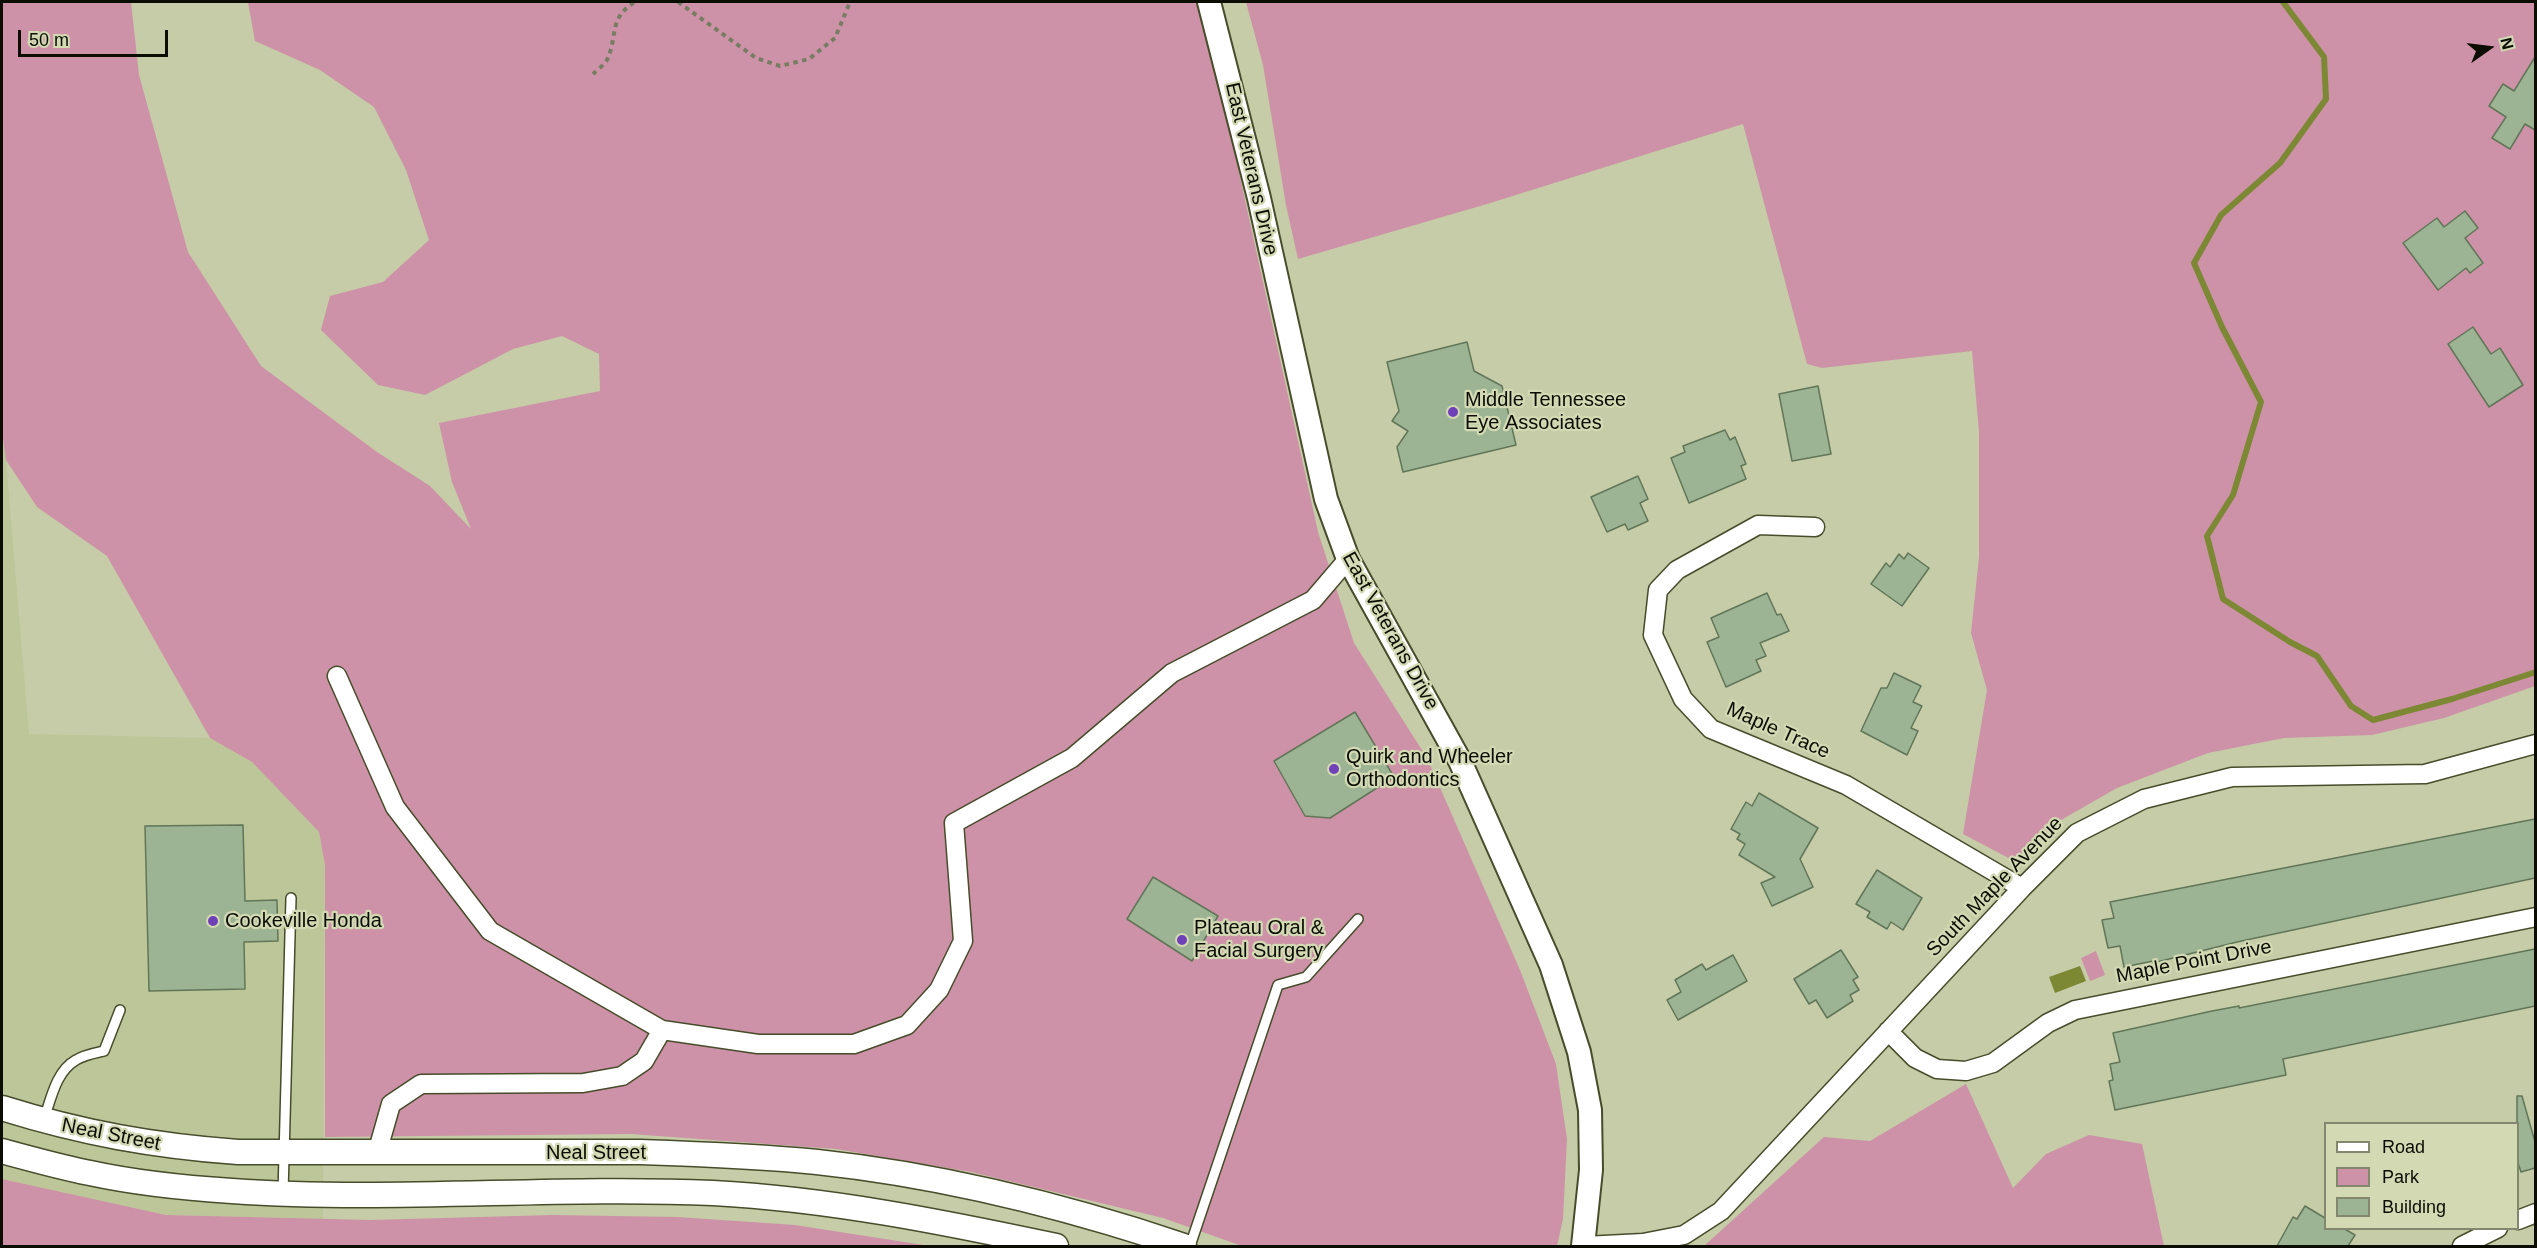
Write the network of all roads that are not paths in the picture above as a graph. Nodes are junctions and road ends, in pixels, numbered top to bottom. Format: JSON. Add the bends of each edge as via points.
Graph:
{"nodes":[{"id":1,"x":1209,"y":2,"type":"edge"},
{"id":2,"x":1815,"y":527,"type":"dead end"},
{"id":3,"x":1348,"y":559,"type":"junction"},
{"id":4,"x":337,"y":676,"type":"dead end"},
{"id":5,"x":2535,"y":744,"type":"edge"},
{"id":6,"x":2022,"y":888,"type":"junction"},
{"id":7,"x":291,"y":898,"type":"dead end"},
{"id":8,"x":2535,"y":917,"type":"edge"},
{"id":9,"x":1358,"y":919,"type":"dead end"},
{"id":10,"x":120,"y":1010,"type":"dead end"},
{"id":11,"x":662,"y":1030,"type":"junction"},
{"id":12,"x":1888,"y":1031,"type":"junction"},
{"id":13,"x":2,"y":1108,"type":"edge"},
{"id":14,"x":43,"y":1121,"type":"junction"},
{"id":15,"x":2,"y":1151,"type":"edge"},
{"id":16,"x":377,"y":1153,"type":"junction"},
{"id":17,"x":284,"y":1154,"type":"junction"},
{"id":18,"x":283,"y":1193,"type":"junction"},
{"id":19,"x":2535,"y":1213,"type":"edge"},
{"id":20,"x":2519,"y":1219,"type":"edge"},
{"id":21,"x":2494,"y":1230,"type":"edge"},
{"id":22,"x":1056,"y":1246,"type":"edge"},
{"id":23,"x":1184,"y":1246,"type":"edge"},
{"id":24,"x":1190,"y":1246,"type":"edge"},
{"id":25,"x":1583,"y":1246,"type":"edge"},
{"id":26,"x":2462,"y":1246,"type":"edge"}],
"edges":[{"from":1,"to":3,"type":"street","name":"East Veterans Drive","via":[[1259,198],[1326,499]]},
{"from":2,"to":6,"type":"street","name":"Maple Trace","via":[[1758,525],[1677,570],[1658,590],[1653,635],[1683,699],[1711,729],[1846,786]]},
{"from":3,"to":11,"type":"street","via":[[1313,600],[1172,673],[1072,758],[954,823],[963,941],[939,990],[907,1025],[854,1044],[758,1044]]},
{"from":3,"to":25,"type":"street","name":"East Veterans Drive","via":[[1460,761],[1551,965],[1579,1052],[1590,1110],[1591,1170]]},
{"from":4,"to":11,"type":"street","via":[[395,807],[490,931]]},
{"from":5,"to":6,"type":"street","name":"South Maple Avenue","via":[[2425,774],[2232,777],[2144,799],[2077,833]]},
{"from":6,"to":12,"type":"street","name":"South Maple Avenue"},
{"from":7,"to":17,"type":"lane"},
{"from":8,"to":12,"type":"street","name":"Maple Point Drive","via":[[2075,1010],[2048,1023],[1993,1063],[1966,1071],[1937,1069],[1915,1058]]},
{"from":9,"to":24,"type":"lane","via":[[1306,977],[1278,985]]},
{"from":10,"to":14,"type":"lane","via":[[104,1051],[76,1060],[64,1071]]},
{"from":11,"to":16,"type":"street","via":[[644,1061],[622,1076],[583,1083],[421,1084],[391,1104]]},
{"from":12,"to":25,"type":"street","name":"South Maple Avenue","via":[[1721,1211],[1684,1235],[1643,1243]]},
{"from":13,"to":14,"type":"main road","name":"Neal Street"},
{"from":14,"to":17,"type":"main road","name":"Neal Street","via":[[100,1136],[176,1148]]},
{"from":15,"to":18,"type":"main road","name":"Neal Street","via":[[136,1182]]},
{"from":16,"to":17,"type":"main road","name":"Neal Street"},
{"from":16,"to":23,"type":"main road","name":"Neal Street","via":[[640,1152],[817,1162],[932,1179],[1046,1206]]},
{"from":17,"to":18,"type":"lane"},
{"from":18,"to":22,"type":"main road","name":"Neal Street","via":[[603,1192],[775,1197],[961,1226]]},
{"from":19,"to":20,"type":"street"},
{"from":21,"to":26,"type":"street"}]}
